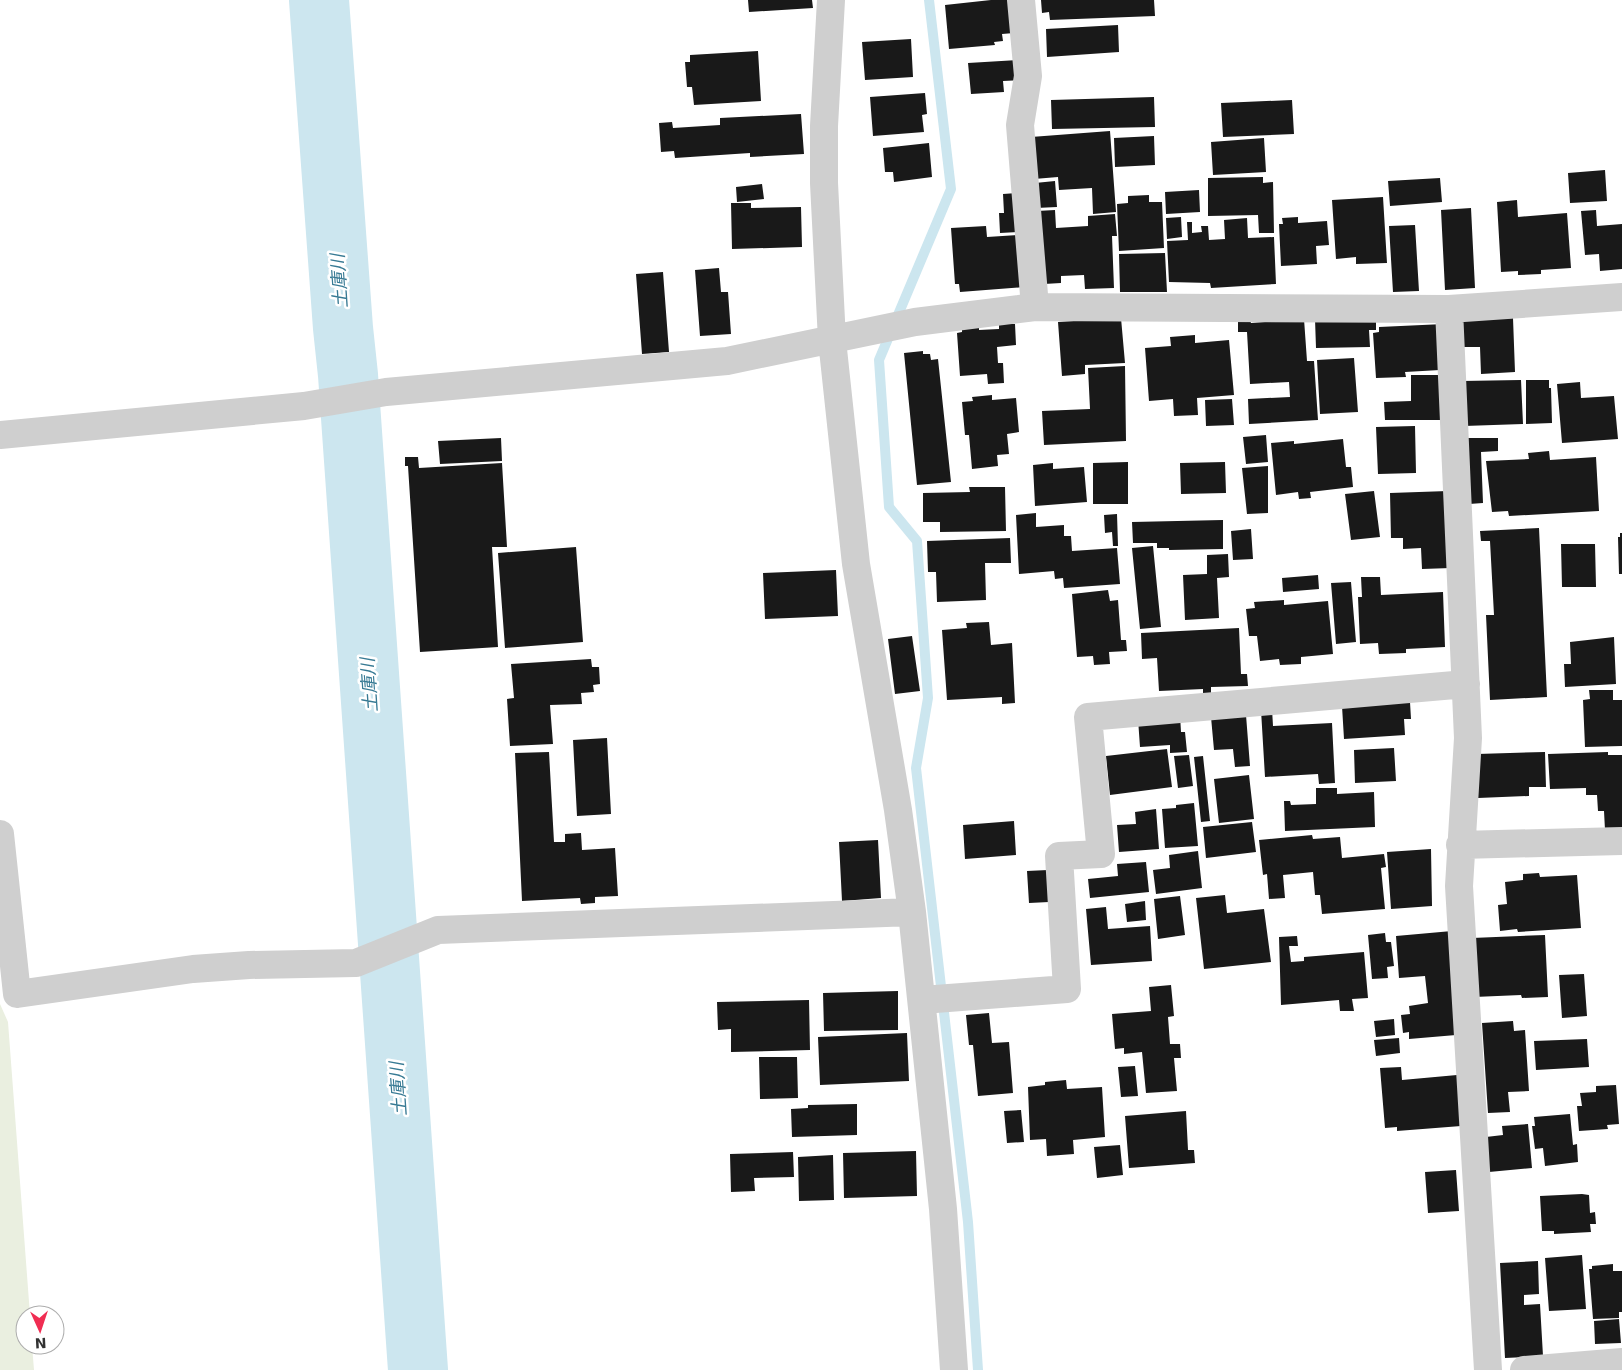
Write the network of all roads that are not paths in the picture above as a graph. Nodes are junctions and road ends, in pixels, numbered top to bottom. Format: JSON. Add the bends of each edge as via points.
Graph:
{"nodes":[{"id":1,"x":831,"y":0,"type":"edge"},
{"id":2,"x":1021,"y":0,"type":"edge"},
{"id":3,"x":1622,"y":297,"type":"edge"},
{"id":4,"x":1035,"y":307,"type":"junction"},
{"id":5,"x":1449,"y":308,"type":"junction"},
{"id":6,"x":832,"y":340,"type":"junction"},
{"id":7,"x":0,"y":435,"type":"edge"},
{"id":8,"x":1466,"y":684,"type":"junction"},
{"id":9,"x":0,"y":834,"type":"edge"},
{"id":10,"x":1622,"y":841,"type":"edge"},
{"id":11,"x":1460,"y":845,"type":"junction"},
{"id":12,"x":912,"y":912,"type":"junction"},
{"id":13,"x":922,"y":1000,"type":"junction"},
{"id":14,"x":1622,"y":1362,"type":"edge"},
{"id":15,"x":954,"y":1370,"type":"edge"},
{"id":16,"x":1488,"y":1370,"type":"edge"},
{"id":17,"x":1524,"y":1370,"type":"edge"}],
"edges":[{"from":1,"to":6,"type":"street","via":[[824,174]]},
{"from":2,"to":4,"type":"street","via":[[1028,76],[1020,125]]},
{"from":3,"to":5,"type":"street"},
{"from":4,"to":5,"type":"street"},
{"from":4,"to":6,"type":"street","via":[[915,322]]},
{"from":5,"to":8,"type":"street"},
{"from":6,"to":7,"type":"street","via":[[727,361],[386,392],[304,406]]},
{"from":6,"to":12,"type":"street","via":[[856,564],[897,800]]},
{"from":8,"to":11,"type":"street","via":[[1467,783]]},
{"from":8,"to":13,"type":"street","via":[[1088,717],[1101,854],[1059,856],[1067,989]]},
{"from":9,"to":12,"type":"street","via":[[17,994],[193,969],[356,963],[438,930]]},
{"from":10,"to":11,"type":"street"},
{"from":11,"to":16,"type":"street","via":[[1460,896]]},
{"from":12,"to":13,"type":"street"},
{"from":13,"to":15,"type":"street","via":[[943,1209]]},
{"from":14,"to":17,"type":"street"}]}
